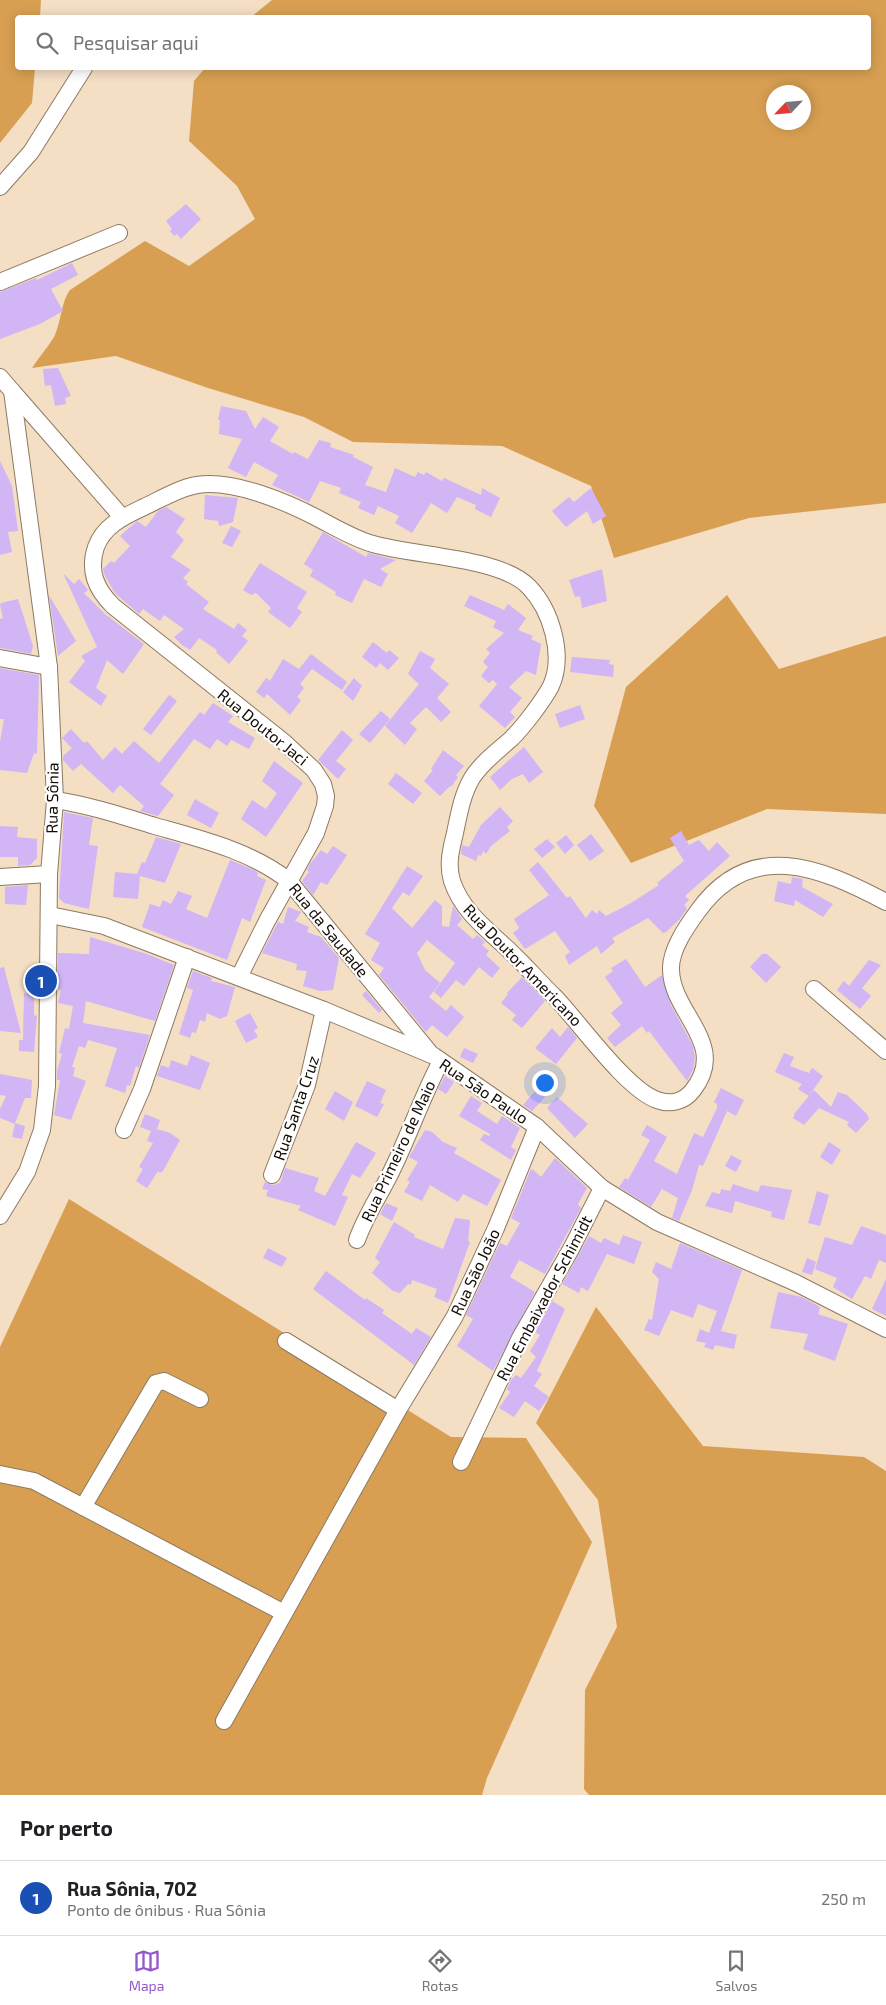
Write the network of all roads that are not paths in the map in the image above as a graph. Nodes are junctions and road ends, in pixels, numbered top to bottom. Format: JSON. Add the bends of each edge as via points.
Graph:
{"nodes":[{"id":1,"x":83,"y":70,"type":"edge"},
{"id":2,"x":0,"y":187,"type":"edge"},
{"id":3,"x":119,"y":233,"type":"dead end"},
{"id":4,"x":0,"y":282,"type":"edge"},
{"id":5,"x":0,"y":377,"type":"edge"},
{"id":6,"x":12,"y":391,"type":"junction"},
{"id":7,"x":122,"y":517,"type":"junction"},
{"id":8,"x":0,"y":658,"type":"edge"},
{"id":9,"x":49,"y":667,"type":"junction"},
{"id":10,"x":55,"y":800,"type":"junction"},
{"id":11,"x":49,"y":874,"type":"junction"},
{"id":12,"x":0,"y":877,"type":"edge"},
{"id":13,"x":290,"y":881,"type":"junction"},
{"id":14,"x":886,"y":902,"type":"edge"},
{"id":15,"x":50,"y":915,"type":"junction"},
{"id":16,"x":187,"y":956,"type":"junction"},
{"id":17,"x":239,"y":977,"type":"junction"},
{"id":18,"x":814,"y":989,"type":"dead end"},
{"id":19,"x":324,"y":1010,"type":"junction"},
{"id":20,"x":886,"y":1051,"type":"edge"},
{"id":21,"x":437,"y":1060,"type":"junction"},
{"id":22,"x":537,"y":1127,"type":"junction"},
{"id":23,"x":124,"y":1130,"type":"dead end"},
{"id":24,"x":272,"y":1175,"type":"dead end"},
{"id":25,"x":602,"y":1188,"type":"junction"},
{"id":26,"x":0,"y":1216,"type":"edge"},
{"id":27,"x":357,"y":1240,"type":"dead end"},
{"id":28,"x":886,"y":1328,"type":"edge"},
{"id":29,"x":286,"y":1341,"type":"dead end"},
{"id":30,"x":200,"y":1399,"type":"dead end"},
{"id":31,"x":398,"y":1410,"type":"junction"},
{"id":32,"x":461,"y":1462,"type":"dead end"},
{"id":33,"x":0,"y":1474,"type":"edge"},
{"id":34,"x":83,"y":1507,"type":"junction"},
{"id":35,"x":284,"y":1614,"type":"junction"},
{"id":36,"x":224,"y":1721,"type":"dead end"}],
"edges":[{"from":1,"to":2,"type":"street","via":[[31,152]]},
{"from":3,"to":4,"type":"street"},
{"from":5,"to":6,"type":"street"},
{"from":6,"to":7,"type":"street"},
{"from":6,"to":9,"type":"street","name":"Rua Sônia"},
{"from":7,"to":13,"type":"street","name":"Rua Doutor Jaci","via":[[102,535],[94,557],[94,577],[102,594],[149,636],[284,742],[314,770],[323,784],[326,796],[323,815]]},
{"from":7,"to":14,"type":"street","name":"Rua Doutor Americano","via":[[182,489],[204,484],[228,486],[299,509],[367,542],[483,565],[516,577],[531,589],[541,603],[553,635],[556,648],[554,675],[550,686],[520,728],[478,770],[469,784],[460,806],[451,851],[449,867],[452,880],[474,918],[571,1014],[627,1079],[656,1100],[676,1102],[688,1096],[699,1082],[704,1067],[702,1040],[682,1002],[671,970],[677,946],[715,891],[751,868],[770,864],[790,865],[857,886]]},
{"from":8,"to":9,"type":"street"},
{"from":9,"to":10,"type":"street","name":"Rua Sônia"},
{"from":10,"to":11,"type":"street","name":"Rua Sônia"},
{"from":10,"to":13,"type":"street","name":"Rua da Saudade","via":[[94,807],[223,846],[274,869]]},
{"from":11,"to":12,"type":"street"},
{"from":11,"to":15,"type":"street","name":"Rua Sônia"},
{"from":13,"to":17,"type":"street","name":"Rua Doutor Jaci"},
{"from":13,"to":21,"type":"street","name":"Rua da Saudade"},
{"from":15,"to":16,"type":"street","name":"Rua São Paulo","via":[[104,926]]},
{"from":15,"to":26,"type":"street","name":"Rua Sônia","via":[[47,1086],[42,1130],[26,1172]]},
{"from":16,"to":17,"type":"street","name":"Rua São Paulo"},
{"from":16,"to":23,"type":"street","via":[[142,1089]]},
{"from":17,"to":19,"type":"street","name":"Rua São Paulo"},
{"from":18,"to":20,"type":"street"},
{"from":19,"to":21,"type":"street","name":"Rua São Paulo"},
{"from":19,"to":24,"type":"street","name":"Rua Santa Cruz","via":[[307,1085]]},
{"from":21,"to":22,"type":"street","name":"Rua São Paulo"},
{"from":21,"to":27,"type":"street","name":"Rua Primeiro de Maio","via":[[394,1167]]},
{"from":22,"to":25,"type":"street","name":"Rua São Paulo"},
{"from":22,"to":31,"type":"street","name":"Rua São João","via":[[496,1228],[455,1316]]},
{"from":25,"to":28,"type":"street","name":"Rua São Paulo","via":[[657,1222],[796,1283]]},
{"from":25,"to":32,"type":"street","name":"Rua Embaixador Schimidt","via":[[520,1338]]},
{"from":29,"to":31,"type":"street"},
{"from":30,"to":34,"type":"street","via":[[164,1381],[156,1383]]},
{"from":31,"to":35,"type":"street","name":"Rua São João"},
{"from":33,"to":34,"type":"street","via":[[34,1481]]},
{"from":34,"to":35,"type":"street"},
{"from":35,"to":36,"type":"street","name":"Rua São João"}]}
